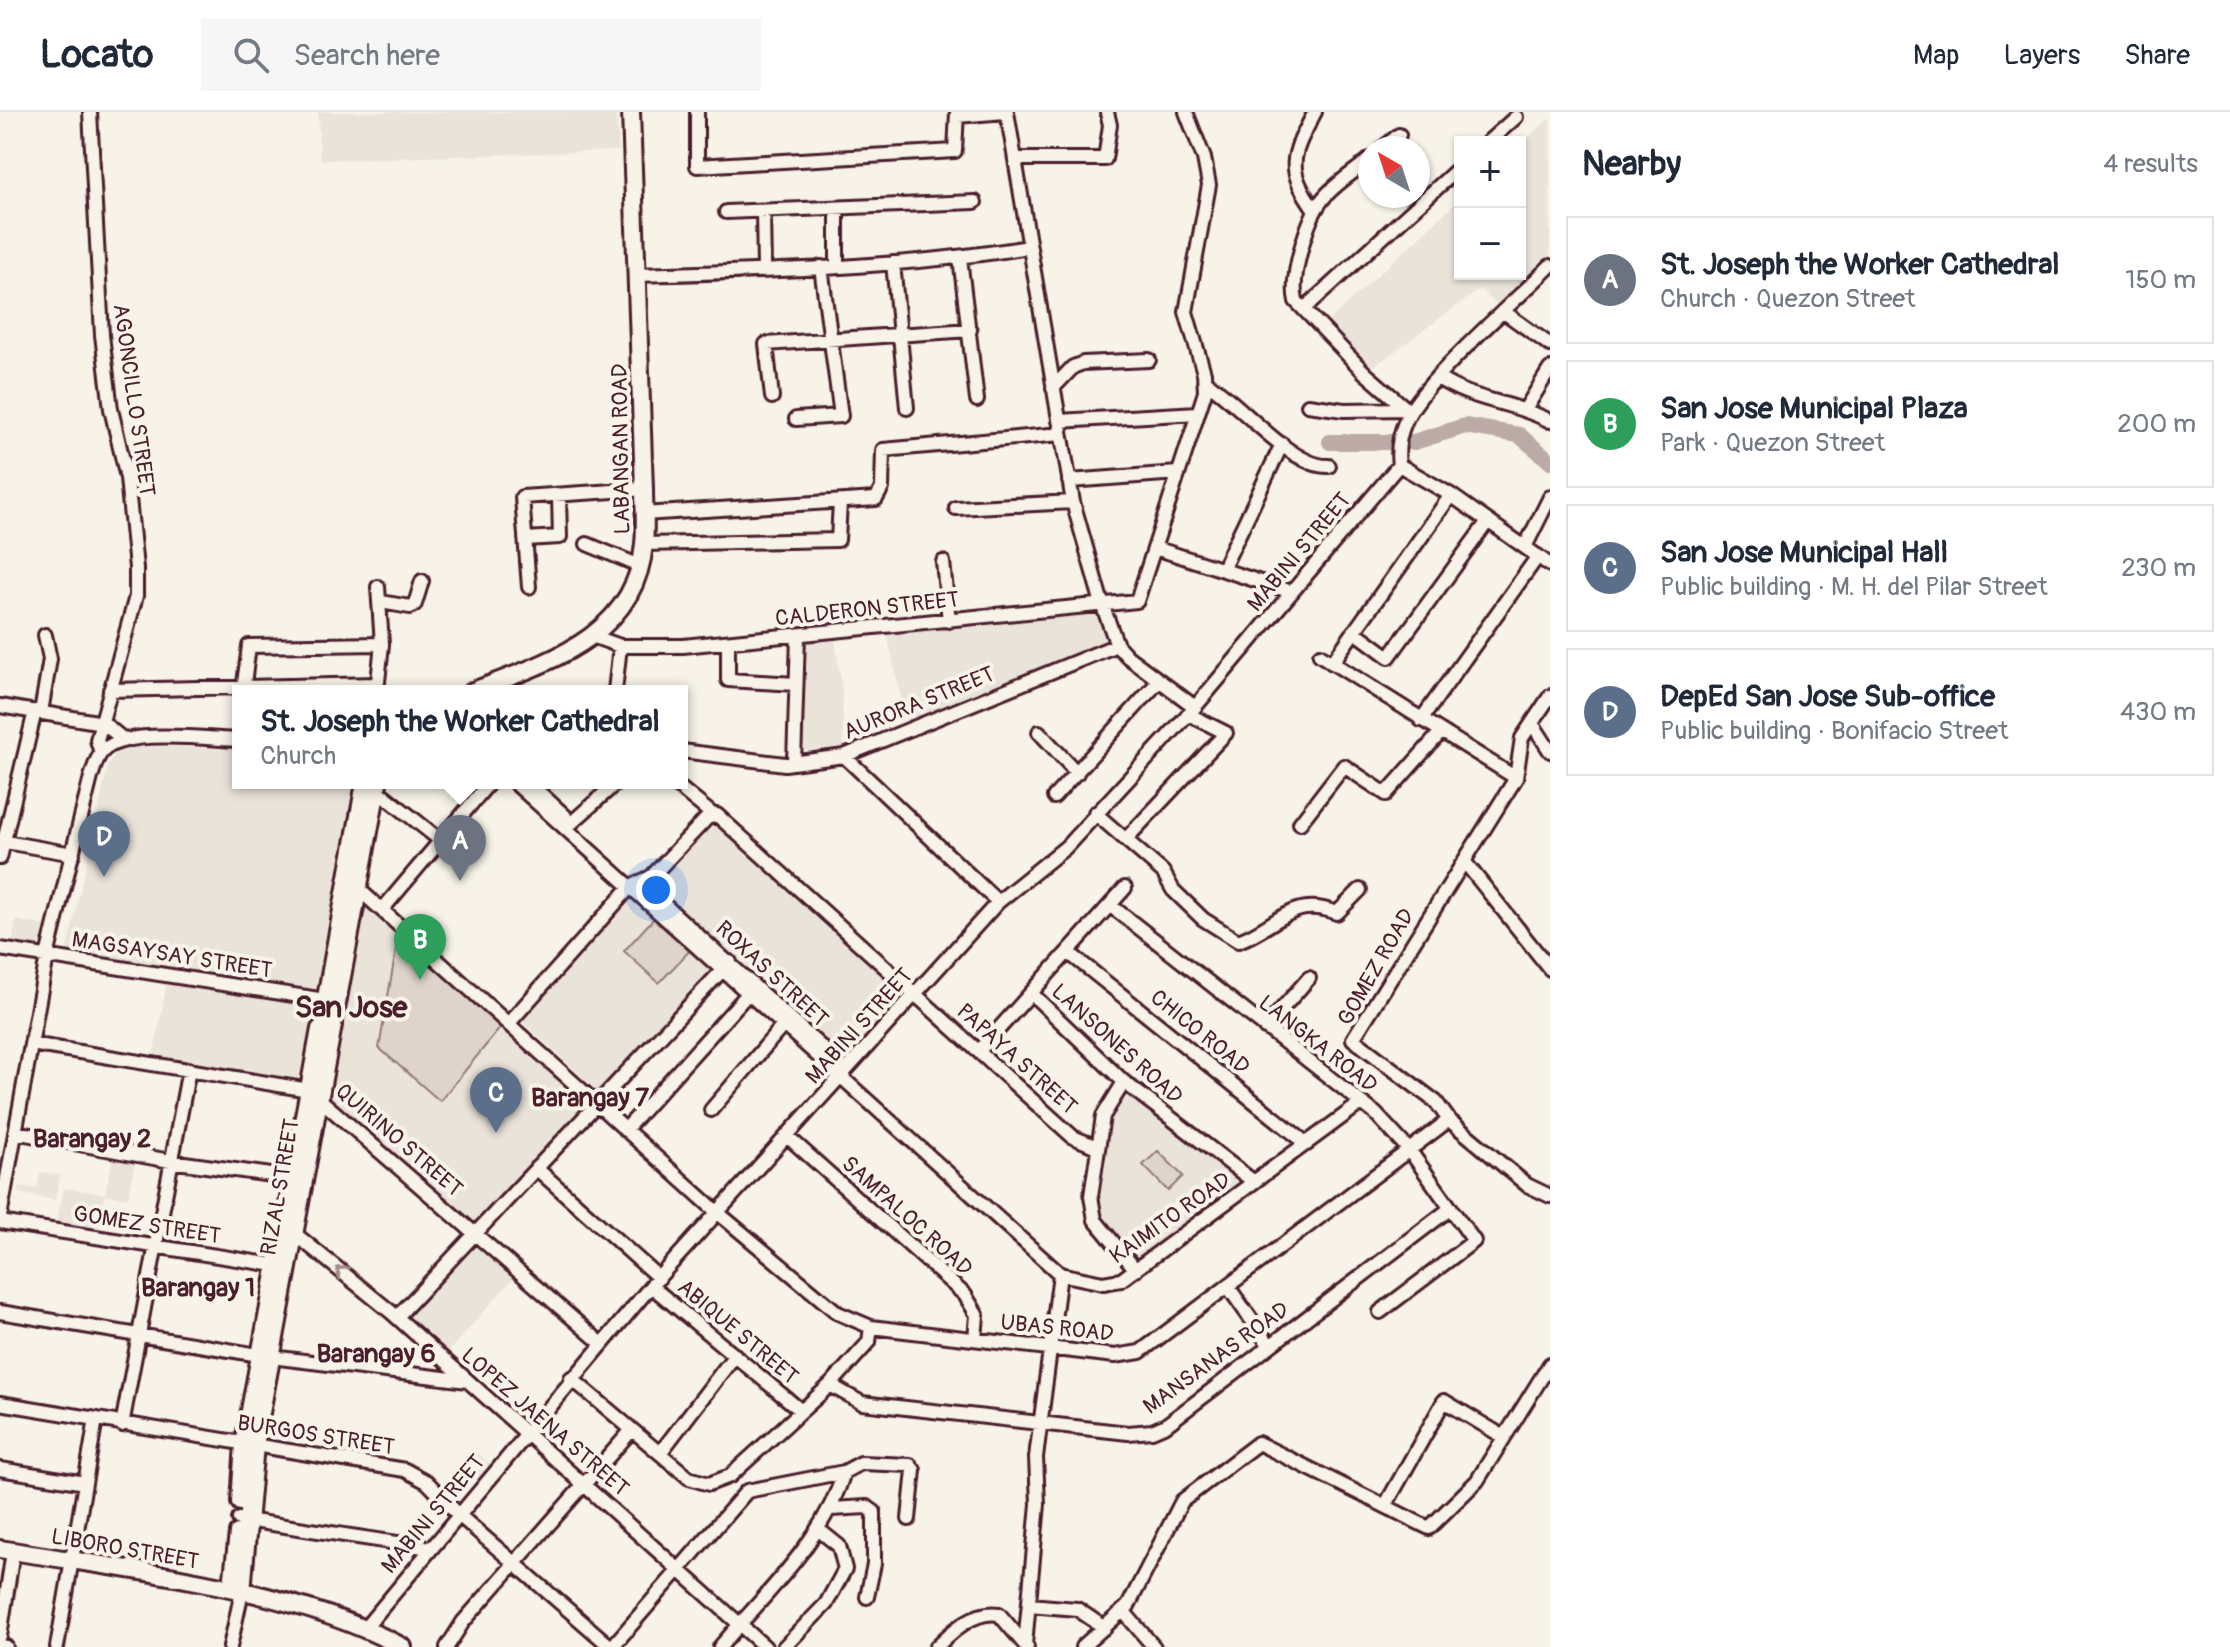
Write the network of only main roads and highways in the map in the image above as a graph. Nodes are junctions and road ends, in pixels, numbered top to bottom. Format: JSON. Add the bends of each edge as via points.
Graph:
{"nodes":[{"id":1,"x":631,"y":112,"type":"edge"},
{"id":2,"x":487,"y":685,"type":"edge"},
{"id":3,"x":372,"y":789,"type":"edge"},
{"id":4,"x":4,"y":1548,"type":"edge"},
{"id":5,"x":238,"y":1590,"type":"junction"},
{"id":6,"x":369,"y":1633,"type":"edge"},
{"id":7,"x":403,"y":1647,"type":"edge"}],
"edges":[{"from":1,"to":2,"type":"main road","name":"LABANGAN ROAD","via":[[644,489],[640,566],[625,599],[595,637]]},
{"from":3,"to":5,"type":"main road","name":"RIZAL STREET","via":[[249,1444]]},
{"from":4,"to":5,"type":"main road","name":"LIBORO STREET"},
{"from":5,"to":6,"type":"main road","name":"LIBORO STREET"},
{"from":6,"to":7,"type":"main road","name":"LIBORO STREET"}]}
